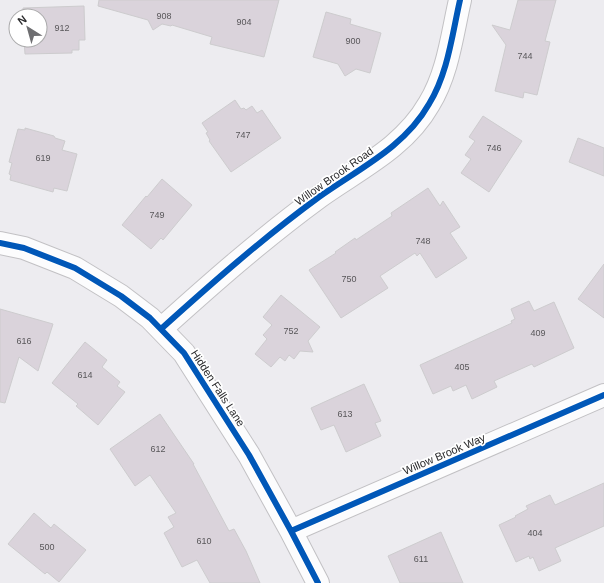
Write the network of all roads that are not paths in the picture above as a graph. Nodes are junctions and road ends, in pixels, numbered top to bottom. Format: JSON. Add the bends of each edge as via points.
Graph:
{"nodes":[{"id":1,"x":460,"y":0,"type":"edge"},
{"id":2,"x":0,"y":243,"type":"edge"},
{"id":3,"x":160,"y":329,"type":"junction"},
{"id":4,"x":604,"y":395,"type":"edge"},
{"id":5,"x":291,"y":531,"type":"junction"},
{"id":6,"x":318,"y":583,"type":"edge"}],
"edges":[{"from":1,"to":3,"type":"street","name":"Willow Brook Road","via":[[440,83],[415,125],[380,157],[319,198],[236,262]]},
{"from":2,"to":3,"type":"street","name":"Hidden Falls Lane","via":[[24,248],[75,268],[121,296]]},
{"from":3,"to":5,"type":"street","name":"Hidden Falls Lane","via":[[188,359],[249,455]]},
{"from":4,"to":5,"type":"street","name":"Willow Brook Way"},
{"from":5,"to":6,"type":"street","name":"Hidden Falls Lane"}]}
